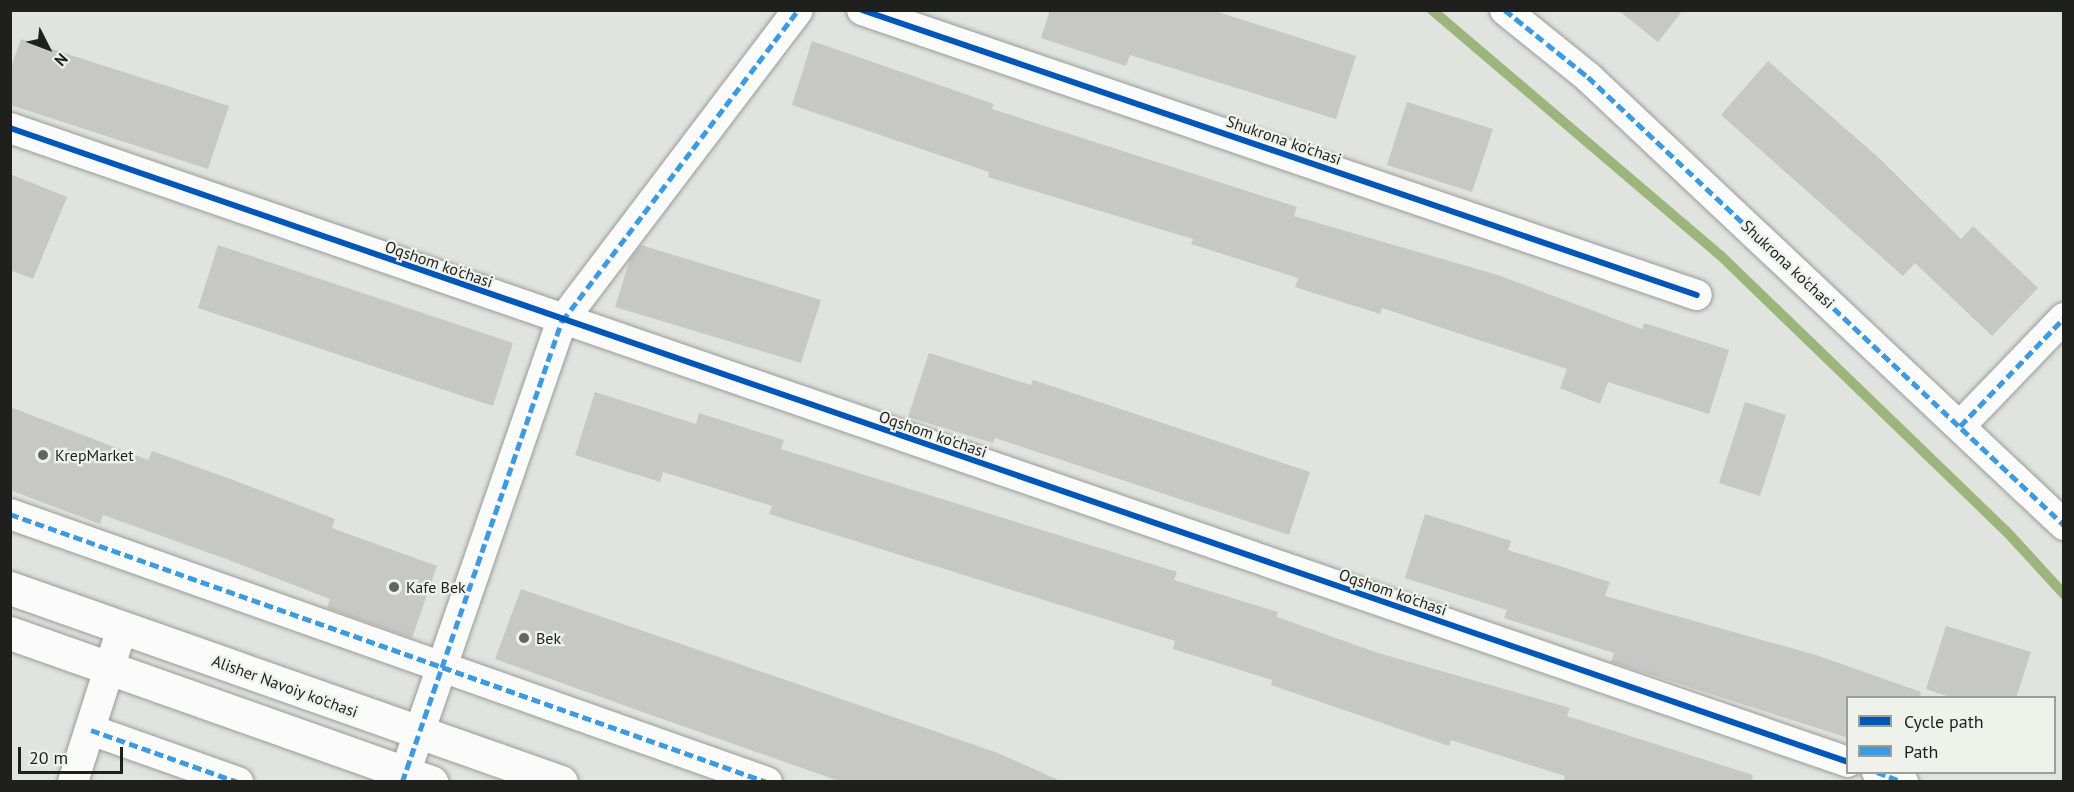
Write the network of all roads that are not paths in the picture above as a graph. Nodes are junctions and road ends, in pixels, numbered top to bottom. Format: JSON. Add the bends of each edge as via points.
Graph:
{"nodes":[{"id":1,"x":798,"y":10,"type":"edge"},
{"id":2,"x":862,"y":10,"type":"edge"},
{"id":3,"x":1505,"y":10,"type":"edge"},
{"id":4,"x":10,"y":128,"type":"edge"},
{"id":5,"x":1698,"y":295,"type":"dead end"},
{"id":6,"x":2064,"y":318,"type":"edge"},
{"id":7,"x":562,"y":321,"type":"junction"},
{"id":8,"x":1959,"y":426,"type":"junction"},
{"id":9,"x":10,"y":514,"type":"edge"},
{"id":10,"x":2064,"y":525,"type":"edge"},
{"id":11,"x":10,"y":588,"type":"edge"},
{"id":12,"x":122,"y":628,"type":"junction"},
{"id":13,"x":10,"y":633,"type":"edge"},
{"id":14,"x":444,"y":667,"type":"junction"},
{"id":15,"x":108,"y":668,"type":"junction"},
{"id":16,"x":91,"y":730,"type":"junction"},
{"id":17,"x":420,"y":734,"type":"junction"},
{"id":18,"x":1846,"y":761,"type":"edge"},
{"id":19,"x":1882,"y":774,"type":"edge"},
{"id":20,"x":413,"y":779,"type":"edge"},
{"id":21,"x":73,"y":782,"type":"edge"},
{"id":22,"x":238,"y":782,"type":"edge"},
{"id":23,"x":561,"y":782,"type":"edge"},
{"id":24,"x":767,"y":782,"type":"edge"},
{"id":25,"x":1903,"y":782,"type":"edge"}],
"edges":[{"from":1,"to":7,"type":"street"},
{"from":2,"to":5,"type":"street","name":"Shukrona ko'chasi"},
{"from":3,"to":8,"type":"street","name":"Shukrona ko'chasi","via":[[1588,76]]},
{"from":4,"to":7,"type":"street","name":"Oqshom ko'chasi"},
{"from":6,"to":8,"type":"street"},
{"from":7,"to":14,"type":"street"},
{"from":7,"to":18,"type":"street","name":"Oqshom ko'chasi"},
{"from":8,"to":10,"type":"street","name":"Shukrona ko'chasi"},
{"from":9,"to":14,"type":"street"},
{"from":11,"to":12,"type":"main road","name":"Alisher Navoiy ko'chasi"},
{"from":12,"to":15,"type":"street"},
{"from":12,"to":17,"type":"main road","name":"Alisher Navoiy ko'chasi"},
{"from":13,"to":15,"type":"main road"},
{"from":14,"to":17,"type":"street"},
{"from":14,"to":24,"type":"street"},
{"from":15,"to":16,"type":"street"},
{"from":15,"to":20,"type":"main road"},
{"from":16,"to":21,"type":"street"},
{"from":16,"to":22,"type":"street"},
{"from":17,"to":20,"type":"street"},
{"from":17,"to":23,"type":"main road","name":"Alisher Navoiy ko'chasi"},
{"from":19,"to":25,"type":"street"}]}
